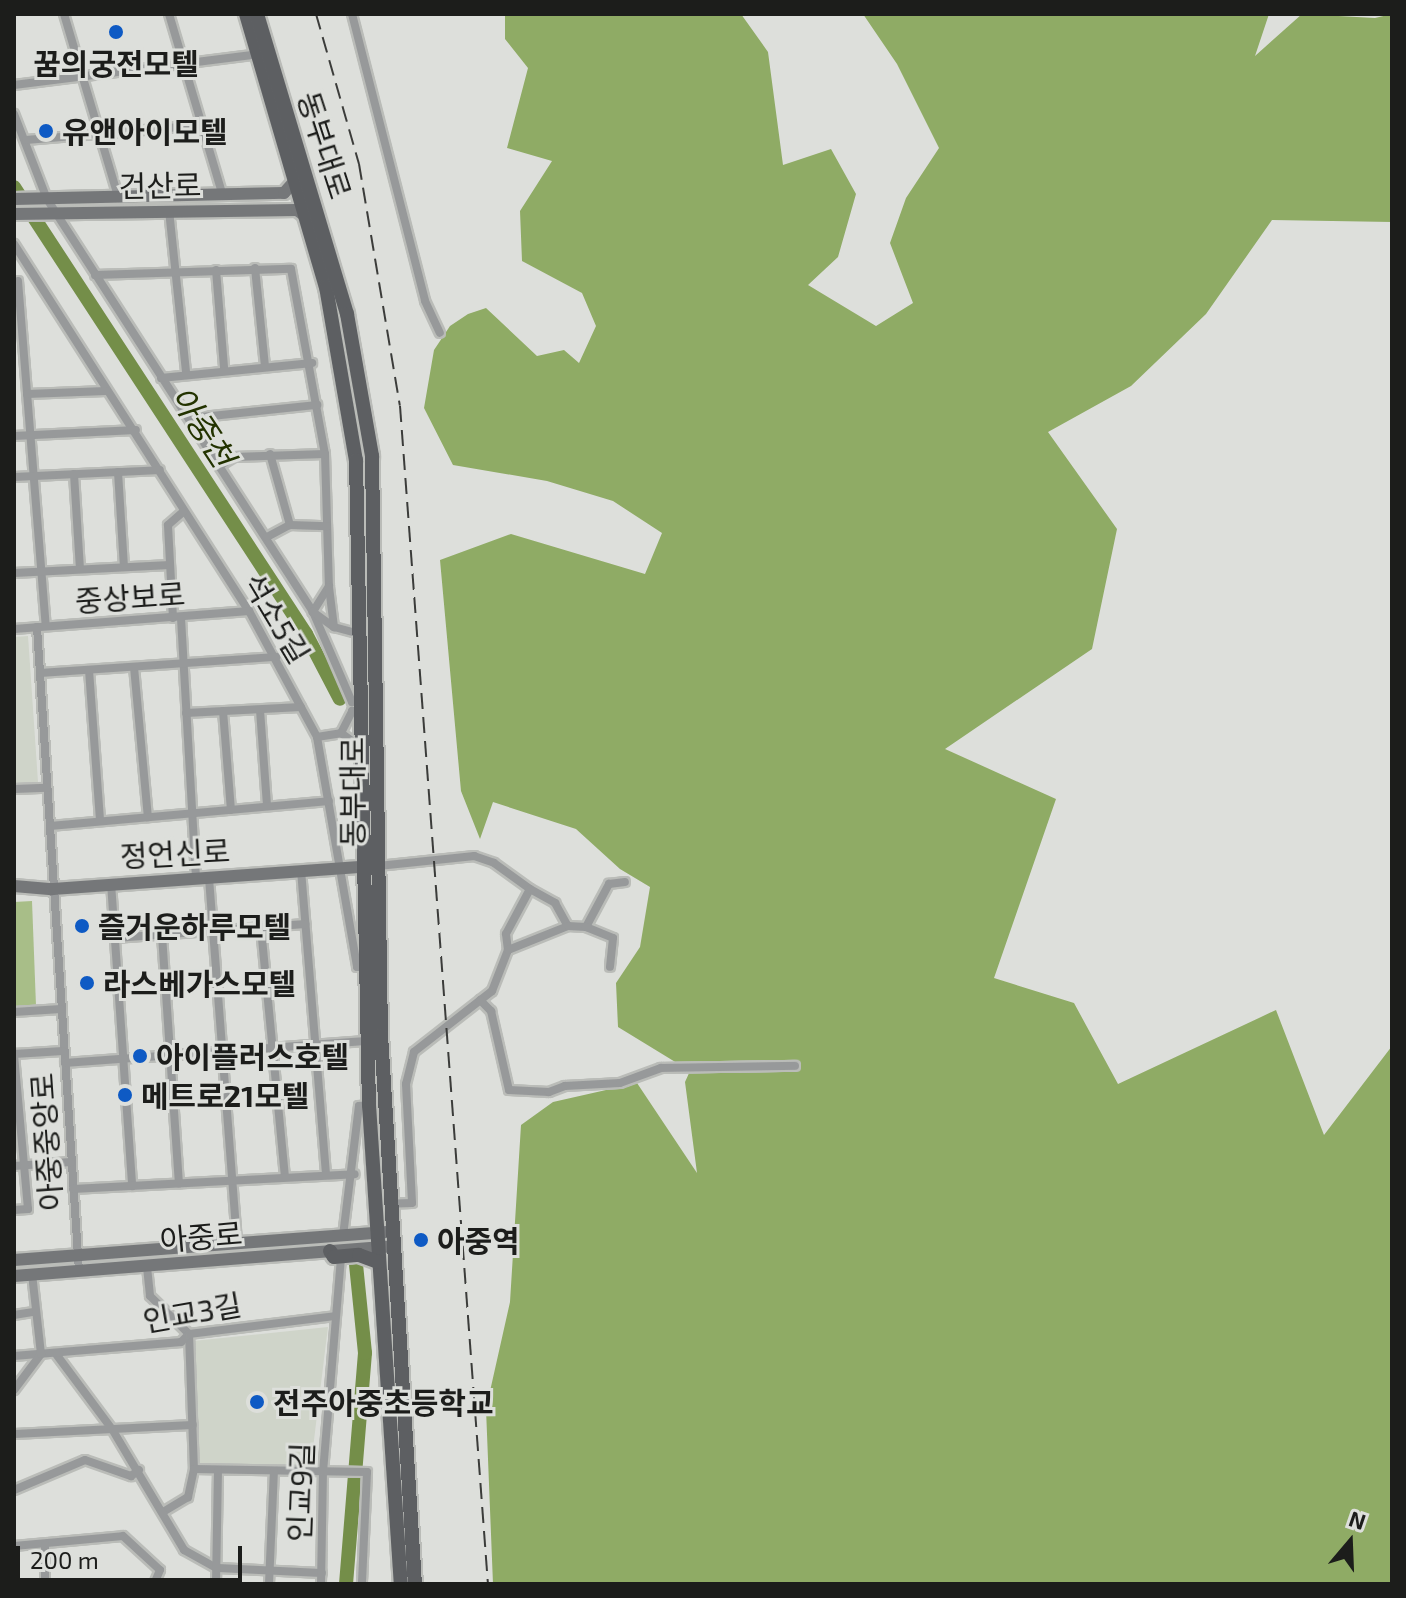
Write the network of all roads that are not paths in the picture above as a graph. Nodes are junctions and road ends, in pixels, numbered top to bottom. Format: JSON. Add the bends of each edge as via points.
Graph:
{"nodes":[{"id":1,"x":64,"y":14,"type":"edge"},
{"id":2,"x":169,"y":14,"type":"edge"},
{"id":3,"x":238,"y":14,"type":"edge"},
{"id":4,"x":246,"y":14,"type":"edge"},
{"id":5,"x":257,"y":14,"type":"edge"},
{"id":6,"x":263,"y":14,"type":"edge"},
{"id":7,"x":352,"y":14,"type":"edge"},
{"id":8,"x":250,"y":55,"type":"junction"},
{"id":9,"x":183,"y":61,"type":"junction"},
{"id":10,"x":83,"y":76,"type":"junction"},
{"id":11,"x":14,"y":85,"type":"edge"},
{"id":12,"x":268,"y":95,"type":"junction"},
{"id":13,"x":14,"y":114,"type":"edge"},
{"id":14,"x":203,"y":125,"type":"junction"},
{"id":15,"x":101,"y":134,"type":"junction"},
{"id":16,"x":26,"y":140,"type":"junction"},
{"id":17,"x":301,"y":152,"type":"junction"},
{"id":18,"x":294,"y":182,"type":"junction"},
{"id":19,"x":222,"y":193,"type":"junction"},
{"id":20,"x":118,"y":196,"type":"junction"},
{"id":21,"x":14,"y":199,"type":"edge"},
{"id":22,"x":43,"y":199,"type":"junction"},
{"id":23,"x":169,"y":210,"type":"junction"},
{"id":24,"x":49,"y":213,"type":"junction"},
{"id":25,"x":14,"y":214,"type":"edge"},
{"id":26,"x":305,"y":216,"type":"junction"},
{"id":27,"x":14,"y":244,"type":"edge"},
{"id":28,"x":255,"y":268,"type":"junction"},
{"id":29,"x":175,"y":270,"type":"junction"},
{"id":30,"x":216,"y":270,"type":"junction"},
{"id":31,"x":31,"y":273,"type":"junction"},
{"id":32,"x":95,"y":275,"type":"junction"},
{"id":33,"x":16,"y":281,"type":"edge"},
{"id":34,"x":440,"y":333,"type":"dead end"},
{"id":35,"x":312,"y":363,"type":"junction"},
{"id":36,"x":265,"y":366,"type":"junction"},
{"id":37,"x":224,"y":368,"type":"junction"},
{"id":38,"x":186,"y":373,"type":"junction"},
{"id":39,"x":161,"y":378,"type":"junction"},
{"id":40,"x":106,"y":391,"type":"junction"},
{"id":41,"x":27,"y":394,"type":"junction"},
{"id":42,"x":317,"y":405,"type":"junction"},
{"id":43,"x":191,"y":423,"type":"junction"},
{"id":44,"x":136,"y":430,"type":"junction"},
{"id":45,"x":31,"y":435,"type":"junction"},
{"id":46,"x":14,"y":436,"type":"edge"},
{"id":47,"x":270,"y":454,"type":"junction"},
{"id":48,"x":325,"y":454,"type":"junction"},
{"id":49,"x":219,"y":466,"type":"junction"},
{"id":50,"x":160,"y":470,"type":"junction"},
{"id":51,"x":118,"y":472,"type":"junction"},
{"id":52,"x":74,"y":474,"type":"junction"},
{"id":53,"x":34,"y":476,"type":"junction"},
{"id":54,"x":14,"y":477,"type":"edge"},
{"id":55,"x":183,"y":512,"type":"junction"},
{"id":56,"x":290,"y":525,"type":"junction"},
{"id":57,"x":327,"y":526,"type":"junction"},
{"id":58,"x":267,"y":537,"type":"junction"},
{"id":59,"x":170,"y":565,"type":"junction"},
{"id":60,"x":124,"y":567,"type":"junction"},
{"id":61,"x":80,"y":569,"type":"junction"},
{"id":62,"x":42,"y":571,"type":"junction"},
{"id":63,"x":14,"y":573,"type":"edge"},
{"id":64,"x":329,"y":586,"type":"junction"},
{"id":65,"x":249,"y":611,"type":"junction"},
{"id":66,"x":313,"y":612,"type":"junction"},
{"id":67,"x":177,"y":618,"type":"junction"},
{"id":68,"x":42,"y":627,"type":"junction"},
{"id":69,"x":334,"y":627,"type":"junction"},
{"id":70,"x":14,"y":629,"type":"edge"},
{"id":71,"x":361,"y":634,"type":"junction"},
{"id":72,"x":377,"y":634,"type":"junction"},
{"id":73,"x":276,"y":657,"type":"junction"},
{"id":74,"x":183,"y":663,"type":"junction"},
{"id":75,"x":134,"y":667,"type":"junction"},
{"id":76,"x":89,"y":670,"type":"junction"},
{"id":77,"x":40,"y":673,"type":"junction"},
{"id":78,"x":357,"y":706,"type":"junction"},
{"id":79,"x":301,"y":707,"type":"junction"},
{"id":80,"x":260,"y":710,"type":"junction"},
{"id":81,"x":223,"y":711,"type":"junction"},
{"id":82,"x":186,"y":713,"type":"junction"},
{"id":83,"x":341,"y":733,"type":"junction"},
{"id":84,"x":317,"y":737,"type":"junction"},
{"id":85,"x":364,"y":750,"type":"junction"},
{"id":86,"x":47,"y":788,"type":"junction"},
{"id":87,"x":14,"y":789,"type":"edge"},
{"id":88,"x":329,"y":801,"type":"junction"},
{"id":89,"x":267,"y":806,"type":"junction"},
{"id":90,"x":231,"y":810,"type":"junction"},
{"id":91,"x":193,"y":813,"type":"junction"},
{"id":92,"x":148,"y":817,"type":"junction"},
{"id":93,"x":100,"y":821,"type":"junction"},
{"id":94,"x":50,"y":826,"type":"junction"},
{"id":95,"x":371,"y":866,"type":"junction"},
{"id":96,"x":338,"y":867,"type":"junction"},
{"id":97,"x":301,"y":870,"type":"junction"},
{"id":98,"x":203,"y":878,"type":"junction"},
{"id":99,"x":110,"y":882,"type":"junction"},
{"id":100,"x":625,"y":882,"type":"dead end"},
{"id":101,"x":14,"y":886,"type":"edge"},
{"id":102,"x":52,"y":889,"type":"junction"},
{"id":103,"x":530,"y":889,"type":"junction"},
{"id":104,"x":305,"y":924,"type":"junction"},
{"id":105,"x":568,"y":926,"type":"junction"},
{"id":106,"x":586,"y":927,"type":"junction"},
{"id":107,"x":261,"y":928,"type":"junction"},
{"id":108,"x":211,"y":931,"type":"junction"},
{"id":109,"x":162,"y":935,"type":"junction"},
{"id":110,"x":115,"y":938,"type":"junction"},
{"id":111,"x":508,"y":950,"type":"junction"},
{"id":112,"x":365,"y":967,"type":"junction"},
{"id":113,"x":610,"y":967,"type":"dead end"},
{"id":114,"x":480,"y":1000,"type":"junction"},
{"id":115,"x":61,"y":1009,"type":"junction"},
{"id":116,"x":14,"y":1012,"type":"edge"},
{"id":117,"x":368,"y":1041,"type":"junction"},
{"id":118,"x":314,"y":1045,"type":"junction"},
{"id":119,"x":273,"y":1048,"type":"junction"},
{"id":120,"x":63,"y":1051,"type":"junction"},
{"id":121,"x":220,"y":1052,"type":"junction"},
{"id":122,"x":14,"y":1054,"type":"edge"},
{"id":123,"x":171,"y":1055,"type":"junction"},
{"id":124,"x":123,"y":1059,"type":"junction"},
{"id":125,"x":65,"y":1063,"type":"junction"},
{"id":126,"x":795,"y":1066,"type":"dead end"},
{"id":127,"x":369,"y":1105,"type":"junction"},
{"id":128,"x":71,"y":1162,"type":"junction"},
{"id":129,"x":19,"y":1166,"type":"edge"},
{"id":130,"x":355,"y":1174,"type":"junction"},
{"id":131,"x":326,"y":1175,"type":"junction"},
{"id":132,"x":285,"y":1177,"type":"junction"},
{"id":133,"x":230,"y":1181,"type":"junction"},
{"id":134,"x":179,"y":1183,"type":"junction"},
{"id":135,"x":132,"y":1186,"type":"junction"},
{"id":136,"x":73,"y":1189,"type":"junction"},
{"id":137,"x":388,"y":1204,"type":"junction"},
{"id":138,"x":14,"y":1210,"type":"edge"},
{"id":139,"x":343,"y":1236,"type":"junction"},
{"id":140,"x":383,"y":1244,"type":"junction"},
{"id":141,"x":237,"y":1245,"type":"junction"},
{"id":142,"x":78,"y":1255,"type":"junction"},
{"id":143,"x":335,"y":1255,"type":"junction"},
{"id":144,"x":14,"y":1260,"type":"edge"},
{"id":145,"x":147,"y":1267,"type":"junction"},
{"id":146,"x":79,"y":1271,"type":"junction"},
{"id":147,"x":32,"y":1274,"type":"junction"},
{"id":148,"x":14,"y":1276,"type":"edge"},
{"id":149,"x":34,"y":1312,"type":"junction"},
{"id":150,"x":14,"y":1315,"type":"edge"},
{"id":151,"x":335,"y":1316,"type":"junction"},
{"id":152,"x":189,"y":1334,"type":"junction"},
{"id":153,"x":41,"y":1354,"type":"junction"},
{"id":154,"x":56,"y":1354,"type":"junction"},
{"id":155,"x":14,"y":1356,"type":"edge"},
{"id":156,"x":14,"y":1390,"type":"edge"},
{"id":157,"x":193,"y":1425,"type":"junction"},
{"id":158,"x":112,"y":1429,"type":"junction"},
{"id":159,"x":14,"y":1434,"type":"edge"},
{"id":160,"x":194,"y":1469,"type":"junction"},
{"id":161,"x":139,"y":1470,"type":"junction"},
{"id":162,"x":218,"y":1470,"type":"junction"},
{"id":163,"x":274,"y":1471,"type":"junction"},
{"id":164,"x":327,"y":1472,"type":"junction"},
{"id":165,"x":14,"y":1490,"type":"edge"},
{"id":166,"x":165,"y":1511,"type":"junction"},
{"id":167,"x":45,"y":1545,"type":"junction"},
{"id":168,"x":14,"y":1546,"type":"edge"},
{"id":169,"x":217,"y":1568,"type":"junction"},
{"id":170,"x":270,"y":1571,"type":"junction"},
{"id":171,"x":322,"y":1573,"type":"junction"},
{"id":172,"x":45,"y":1584,"type":"edge"},
{"id":173,"x":154,"y":1584,"type":"edge"},
{"id":174,"x":216,"y":1584,"type":"edge"},
{"id":175,"x":269,"y":1584,"type":"edge"},
{"id":176,"x":321,"y":1584,"type":"edge"},
{"id":177,"x":362,"y":1584,"type":"edge"},
{"id":178,"x":401,"y":1584,"type":"edge"},
{"id":179,"x":415,"y":1584,"type":"edge"}],
"edges":[{"from":1,"to":10,"type":"street"},
{"from":2,"to":9,"type":"street"},
{"from":3,"to":8,"type":"main road","name":"동부대로"},
{"from":4,"to":12,"type":"main road","name":"동부대로"},
{"from":5,"to":17,"type":"main road","name":"동부대로"},
{"from":6,"to":17,"type":"main road"},
{"from":7,"to":34,"type":"street","via":[[425,301]]},
{"from":8,"to":9,"type":"street"},
{"from":8,"to":12,"type":"main road","name":"동부대로"},
{"from":9,"to":10,"type":"street"},
{"from":9,"to":14,"type":"street"},
{"from":10,"to":11,"type":"street"},
{"from":10,"to":15,"type":"street"},
{"from":12,"to":18,"type":"main road","name":"동부대로"},
{"from":13,"to":16,"type":"street"},
{"from":14,"to":15,"type":"street"},
{"from":14,"to":19,"type":"street"},
{"from":15,"to":16,"type":"street"},
{"from":15,"to":20,"type":"street"},
{"from":16,"to":22,"type":"street"},
{"from":17,"to":72,"type":"main road","name":"동부대로","via":[[360,371],[372,456]]},
{"from":18,"to":19,"type":"street","name":"건산로","via":[[284,193]]},
{"from":18,"to":26,"type":"main road","name":"동부대로"},
{"from":19,"to":20,"type":"street","name":"건산로"},
{"from":20,"to":22,"type":"street","name":"건산로"},
{"from":21,"to":22,"type":"street","name":"건산로"},
{"from":22,"to":24,"type":"street"},
{"from":23,"to":24,"type":"street","name":"건산로"},
{"from":23,"to":26,"type":"street","name":"건산로","via":[[297,210]]},
{"from":23,"to":29,"type":"street"},
{"from":24,"to":25,"type":"street","name":"건산로"},
{"from":24,"to":32,"type":"street"},
{"from":26,"to":71,"type":"main road","name":"동부대로","via":[[329,302],[356,460]]},
{"from":27,"to":31,"type":"street","name":"석소5길"},
{"from":28,"to":30,"type":"street"},
{"from":28,"to":35,"type":"street","via":[[291,269]]},
{"from":28,"to":36,"type":"street"},
{"from":29,"to":30,"type":"street"},
{"from":29,"to":32,"type":"street"},
{"from":29,"to":38,"type":"street"},
{"from":30,"to":37,"type":"street"},
{"from":31,"to":33,"type":"street"},
{"from":31,"to":40,"type":"street","name":"석소5길"},
{"from":32,"to":39,"type":"street"},
{"from":33,"to":41,"type":"street","name":"아중중앙로"},
{"from":35,"to":36,"type":"street"},
{"from":35,"to":42,"type":"street"},
{"from":36,"to":37,"type":"street"},
{"from":37,"to":38,"type":"street"},
{"from":38,"to":39,"type":"street"},
{"from":39,"to":43,"type":"street"},
{"from":40,"to":41,"type":"street"},
{"from":40,"to":44,"type":"street","name":"석소5길"},
{"from":41,"to":45,"type":"street","name":"아중중앙로"},
{"from":42,"to":43,"type":"street","via":[[202,417]]},
{"from":42,"to":48,"type":"street"},
{"from":43,"to":49,"type":"street"},
{"from":44,"to":45,"type":"street"},
{"from":44,"to":50,"type":"street","name":"석소5길"},
{"from":45,"to":46,"type":"street"},
{"from":45,"to":53,"type":"street","name":"아중중앙로"},
{"from":47,"to":48,"type":"street"},
{"from":47,"to":49,"type":"street","via":[[234,457]]},
{"from":47,"to":56,"type":"street"},
{"from":48,"to":57,"type":"street"},
{"from":49,"to":58,"type":"street"},
{"from":50,"to":51,"type":"street"},
{"from":50,"to":55,"type":"street","name":"석소5길"},
{"from":51,"to":52,"type":"street"},
{"from":51,"to":60,"type":"street"},
{"from":52,"to":53,"type":"street"},
{"from":52,"to":61,"type":"street"},
{"from":53,"to":54,"type":"street"},
{"from":53,"to":62,"type":"street","name":"아중중앙로"},
{"from":55,"to":59,"type":"street","name":"아중로","via":[[168,525]]},
{"from":55,"to":65,"type":"street","name":"석소5길"},
{"from":56,"to":57,"type":"street"},
{"from":56,"to":58,"type":"street"},
{"from":57,"to":64,"type":"street"},
{"from":58,"to":66,"type":"street"},
{"from":59,"to":60,"type":"street"},
{"from":59,"to":67,"type":"street","name":"아중로"},
{"from":60,"to":61,"type":"street"},
{"from":61,"to":62,"type":"street"},
{"from":62,"to":63,"type":"street"},
{"from":62,"to":68,"type":"street","name":"아중중앙로"},
{"from":64,"to":66,"type":"street"},
{"from":64,"to":69,"type":"street"},
{"from":65,"to":67,"type":"street","name":"중상보로"},
{"from":65,"to":73,"type":"street","name":"석소5길"},
{"from":66,"to":69,"type":"street"},
{"from":66,"to":78,"type":"street"},
{"from":67,"to":68,"type":"street","name":"중상보로"},
{"from":67,"to":74,"type":"street","name":"아중로"},
{"from":68,"to":70,"type":"street","name":"중상보로"},
{"from":68,"to":77,"type":"street","name":"아중중앙로"},
{"from":69,"to":71,"type":"street"},
{"from":71,"to":72,"type":"street"},
{"from":71,"to":78,"type":"main road","name":"동부대로"},
{"from":72,"to":95,"type":"main road","name":"동부대로"},
{"from":73,"to":74,"type":"street"},
{"from":73,"to":79,"type":"street","name":"석소5길"},
{"from":74,"to":75,"type":"street"},
{"from":74,"to":82,"type":"street","name":"아중로"},
{"from":75,"to":76,"type":"street"},
{"from":75,"to":92,"type":"street"},
{"from":76,"to":77,"type":"street"},
{"from":76,"to":93,"type":"street"},
{"from":77,"to":86,"type":"street","name":"아중중앙로"},
{"from":78,"to":83,"type":"street"},
{"from":78,"to":85,"type":"main road","name":"동부대로"},
{"from":79,"to":80,"type":"street"},
{"from":79,"to":84,"type":"street","name":"석소5길"},
{"from":80,"to":81,"type":"street"},
{"from":80,"to":89,"type":"street"},
{"from":81,"to":82,"type":"street"},
{"from":81,"to":90,"type":"street"},
{"from":82,"to":91,"type":"street","name":"아중로"},
{"from":83,"to":84,"type":"street"},
{"from":83,"to":85,"type":"street"},
{"from":84,"to":88,"type":"street","name":"석소5길"},
{"from":85,"to":95,"type":"main road","name":"동부대로"},
{"from":86,"to":87,"type":"street"},
{"from":86,"to":94,"type":"street","name":"아중중앙로"},
{"from":88,"to":89,"type":"street"},
{"from":88,"to":96,"type":"street","name":"석소5길"},
{"from":89,"to":90,"type":"street"},
{"from":90,"to":91,"type":"street"},
{"from":91,"to":92,"type":"street"},
{"from":91,"to":98,"type":"street","name":"아중로"},
{"from":92,"to":93,"type":"street"},
{"from":93,"to":94,"type":"street"},
{"from":94,"to":102,"type":"street","name":"아중중앙로"},
{"from":95,"to":96,"type":"street","name":"정언신로"},
{"from":95,"to":103,"type":"street","via":[[474,856],[494,863]]},
{"from":95,"to":112,"type":"main road","name":"동부대로"},
{"from":95,"to":137,"type":"main road","name":"동부대로"},
{"from":96,"to":97,"type":"street","name":"정언신로"},
{"from":96,"to":112,"type":"street","name":"석소5길","via":[[357,967]]},
{"from":97,"to":98,"type":"street","name":"정언신로"},
{"from":97,"to":104,"type":"street"},
{"from":98,"to":99,"type":"street","name":"정언신로"},
{"from":98,"to":108,"type":"street","name":"아중로"},
{"from":99,"to":102,"type":"street","name":"정언신로"},
{"from":99,"to":110,"type":"street"},
{"from":100,"to":106,"type":"street","via":[[609,884]]},
{"from":101,"to":102,"type":"street","name":"정언신로"},
{"from":102,"to":115,"type":"street","name":"아중중앙로"},
{"from":103,"to":105,"type":"street","via":[[555,903]]},
{"from":103,"to":111,"type":"street","via":[[506,934]]},
{"from":104,"to":107,"type":"street"},
{"from":104,"to":118,"type":"street"},
{"from":105,"to":106,"type":"street"},
{"from":105,"to":111,"type":"street"},
{"from":106,"to":113,"type":"street","via":[[613,938]]},
{"from":107,"to":108,"type":"street"},
{"from":107,"to":119,"type":"street"},
{"from":108,"to":109,"type":"street"},
{"from":108,"to":121,"type":"street","name":"아중로"},
{"from":109,"to":110,"type":"street"},
{"from":109,"to":123,"type":"street"},
{"from":110,"to":124,"type":"street"},
{"from":111,"to":114,"type":"street","via":[[492,991]]},
{"from":112,"to":117,"type":"main road","name":"동부대로"},
{"from":114,"to":126,"type":"street","via":[[491,1011],[509,1090],[549,1092],[620,1083],[661,1068]]},
{"from":114,"to":137,"type":"street","via":[[414,1052],[406,1084],[412,1203]]},
{"from":115,"to":116,"type":"street"},
{"from":115,"to":120,"type":"street","name":"아중중앙로"},
{"from":117,"to":118,"type":"street"},
{"from":117,"to":127,"type":"main road","name":"동부대로"},
{"from":118,"to":119,"type":"street"},
{"from":118,"to":131,"type":"street"},
{"from":119,"to":121,"type":"street"},
{"from":119,"to":132,"type":"street"},
{"from":120,"to":122,"type":"street"},
{"from":120,"to":125,"type":"street","name":"아중중앙로"},
{"from":121,"to":123,"type":"street"},
{"from":121,"to":133,"type":"street","name":"아중로"},
{"from":122,"to":129,"type":"street"},
{"from":123,"to":124,"type":"street"},
{"from":123,"to":134,"type":"street"},
{"from":124,"to":125,"type":"street"},
{"from":124,"to":135,"type":"street"},
{"from":125,"to":128,"type":"street","name":"아중중앙로"},
{"from":127,"to":130,"type":"street","via":[[359,1106]]},
{"from":127,"to":140,"type":"main road","name":"동부대로"},
{"from":128,"to":129,"type":"street"},
{"from":128,"to":136,"type":"street","name":"아중중앙로"},
{"from":129,"to":138,"type":"street","via":[[28,1209]]},
{"from":130,"to":131,"type":"street"},
{"from":130,"to":139,"type":"street"},
{"from":131,"to":132,"type":"street"},
{"from":132,"to":133,"type":"street"},
{"from":133,"to":134,"type":"street"},
{"from":133,"to":141,"type":"street","name":"아중로"},
{"from":134,"to":135,"type":"street"},
{"from":135,"to":136,"type":"street"},
{"from":136,"to":142,"type":"street","name":"아중중앙로"},
{"from":137,"to":140,"type":"main road","name":"동부대로"},
{"from":139,"to":140,"type":"street","name":"아중로"},
{"from":139,"to":141,"type":"street","name":"아중로"},
{"from":140,"to":143,"type":"main road","via":[[359,1255]]},
{"from":140,"to":178,"type":"main road","name":"동부대로"},
{"from":140,"to":179,"type":"main road","name":"동부대로"},
{"from":141,"to":142,"type":"street","name":"아중로"},
{"from":142,"to":144,"type":"street","name":"아중로"},
{"from":142,"to":146,"type":"street","name":"아중중앙로"},
{"from":143,"to":145,"type":"street","name":"아중로"},
{"from":143,"to":151,"type":"street","name":"인교9길"},
{"from":145,"to":146,"type":"street","name":"아중로"},
{"from":145,"to":152,"type":"street","via":[[150,1296]]},
{"from":146,"to":147,"type":"street","name":"아중로"},
{"from":147,"to":148,"type":"street","name":"아중로"},
{"from":147,"to":149,"type":"street"},
{"from":149,"to":150,"type":"street"},
{"from":149,"to":153,"type":"street"},
{"from":151,"to":152,"type":"street","name":"인교3길"},
{"from":151,"to":164,"type":"street","name":"인교9길"},
{"from":152,"to":154,"type":"street","name":"인교3길","via":[[181,1342]]},
{"from":152,"to":157,"type":"street"},
{"from":153,"to":154,"type":"street","name":"인교3길"},
{"from":153,"to":155,"type":"street","name":"인교3길"},
{"from":153,"to":156,"type":"street"},
{"from":154,"to":158,"type":"street"},
{"from":157,"to":158,"type":"street"},
{"from":157,"to":160,"type":"street"},
{"from":158,"to":159,"type":"street"},
{"from":158,"to":161,"type":"street"},
{"from":160,"to":162,"type":"street"},
{"from":160,"to":166,"type":"street","via":[[188,1497]]},
{"from":161,"to":165,"type":"street","via":[[131,1476],[85,1460]]},
{"from":161,"to":166,"type":"street"},
{"from":162,"to":163,"type":"street"},
{"from":162,"to":169,"type":"street"},
{"from":163,"to":164,"type":"street"},
{"from":163,"to":170,"type":"street","name":"인교9길"},
{"from":164,"to":171,"type":"street","name":"인교9길"},
{"from":164,"to":177,"type":"street","via":[[367,1472]]},
{"from":166,"to":169,"type":"street","via":[[184,1550]]},
{"from":167,"to":168,"type":"street"},
{"from":167,"to":172,"type":"street"},
{"from":167,"to":173,"type":"street","via":[[123,1536],[160,1570]]},
{"from":169,"to":170,"type":"street"},
{"from":169,"to":174,"type":"street"},
{"from":170,"to":171,"type":"street"},
{"from":170,"to":175,"type":"street","name":"인교9길"},
{"from":171,"to":176,"type":"street","name":"인교9길"}]}
